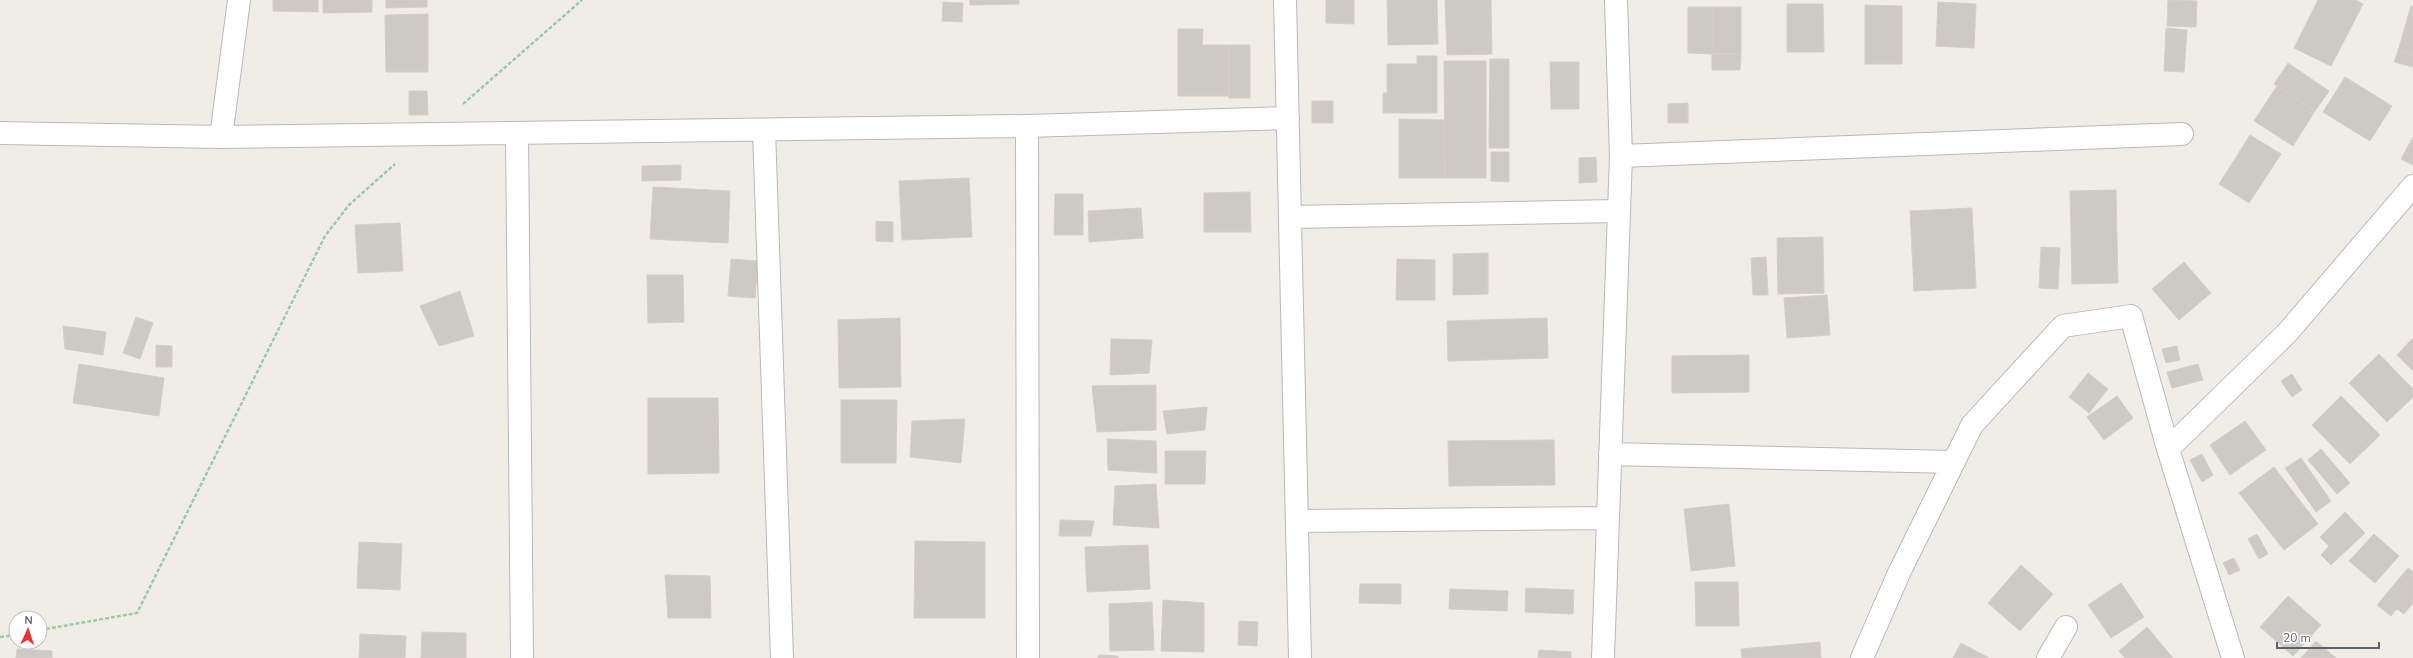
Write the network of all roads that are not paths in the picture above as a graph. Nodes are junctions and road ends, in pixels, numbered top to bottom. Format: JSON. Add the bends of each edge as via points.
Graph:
{"nodes":[{"id":1,"x":239,"y":0,"type":"edge"},
{"id":2,"x":1285,"y":0,"type":"edge"},
{"id":3,"x":1616,"y":0,"type":"edge"},
{"id":4,"x":1288,"y":118,"type":"junction"},
{"id":5,"x":1027,"y":126,"type":"junction"},
{"id":6,"x":764,"y":130,"type":"junction"},
{"id":7,"x":0,"y":133,"type":"edge"},
{"id":8,"x":517,"y":133,"type":"junction"},
{"id":9,"x":2182,"y":134,"type":"dead end"},
{"id":10,"x":221,"y":137,"type":"junction"},
{"id":11,"x":1621,"y":156,"type":"junction"},
{"id":12,"x":2413,"y":186,"type":"edge"},
{"id":13,"x":1618,"y":211,"type":"junction"},
{"id":14,"x":1290,"y":217,"type":"junction"},
{"id":15,"x":2168,"y":449,"type":"junction"},
{"id":16,"x":1610,"y":454,"type":"junction"},
{"id":17,"x":1954,"y":462,"type":"junction"},
{"id":18,"x":1608,"y":518,"type":"junction"},
{"id":19,"x":1296,"y":521,"type":"junction"},
{"id":20,"x":2066,"y":627,"type":"dead end"},
{"id":21,"x":522,"y":658,"type":"edge"},
{"id":22,"x":782,"y":658,"type":"edge"},
{"id":23,"x":1028,"y":658,"type":"edge"},
{"id":24,"x":1300,"y":658,"type":"edge"},
{"id":25,"x":1603,"y":658,"type":"edge"},
{"id":26,"x":1862,"y":658,"type":"edge"},
{"id":27,"x":2048,"y":658,"type":"edge"},
{"id":28,"x":2233,"y":658,"type":"edge"}],
"edges":[{"from":1,"to":10,"type":"street"},
{"from":2,"to":4,"type":"street"},
{"from":3,"to":11,"type":"street"},
{"from":4,"to":5,"type":"street"},
{"from":4,"to":14,"type":"street"},
{"from":5,"to":6,"type":"street"},
{"from":5,"to":23,"type":"street"},
{"from":6,"to":8,"type":"street"},
{"from":6,"to":22,"type":"street"},
{"from":7,"to":10,"type":"street"},
{"from":8,"to":10,"type":"street"},
{"from":8,"to":21,"type":"street"},
{"from":9,"to":11,"type":"street"},
{"from":11,"to":13,"type":"street"},
{"from":12,"to":15,"type":"street","via":[[2287,333]]},
{"from":13,"to":14,"type":"street"},
{"from":13,"to":16,"type":"street"},
{"from":14,"to":19,"type":"street"},
{"from":15,"to":17,"type":"street","via":[[2131,316],[2063,326],[1972,425]]},
{"from":15,"to":28,"type":"street"},
{"from":16,"to":17,"type":"street"},
{"from":16,"to":18,"type":"street"},
{"from":17,"to":26,"type":"street","via":[[1899,573]]},
{"from":18,"to":19,"type":"street"},
{"from":18,"to":25,"type":"street"},
{"from":19,"to":24,"type":"street"},
{"from":20,"to":27,"type":"street"}]}
